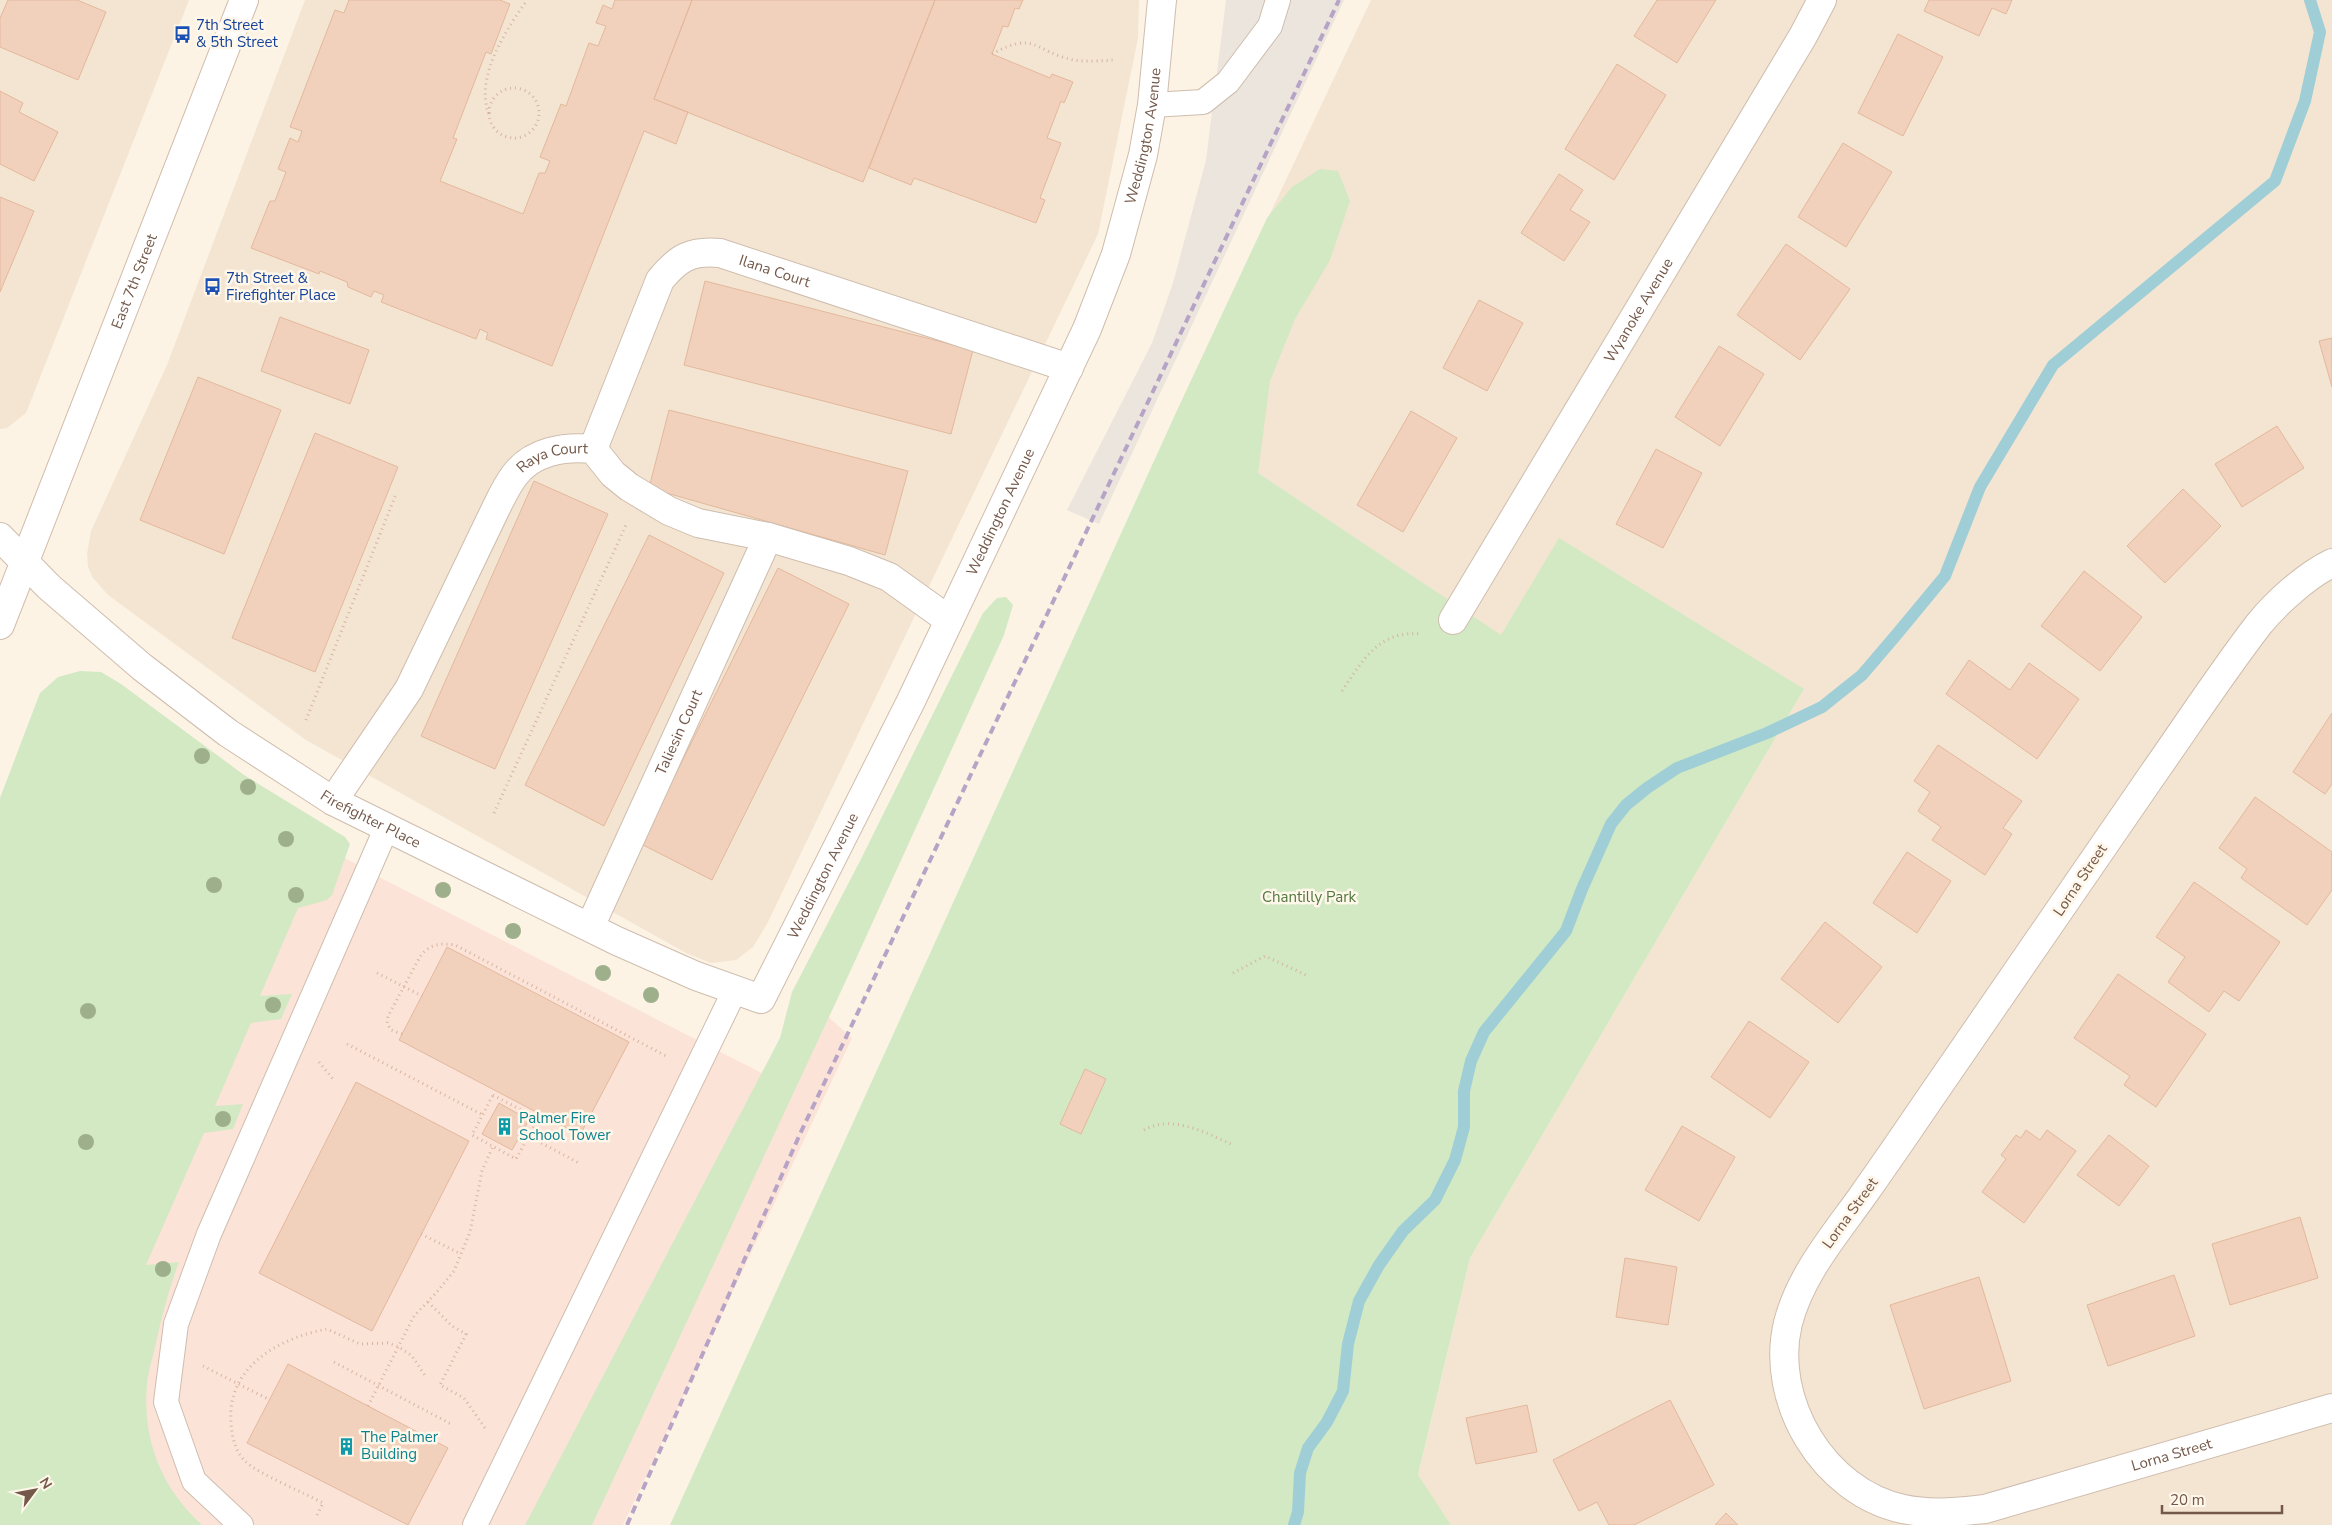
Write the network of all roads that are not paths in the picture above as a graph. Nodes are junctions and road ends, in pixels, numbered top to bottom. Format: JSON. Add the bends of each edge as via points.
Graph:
{"nodes":[{"id":1,"x":244,"y":0,"type":"edge"},
{"id":2,"x":1162,"y":0,"type":"edge"},
{"id":3,"x":1278,"y":0,"type":"edge"},
{"id":4,"x":1822,"y":0,"type":"edge"},
{"id":5,"x":1152,"y":105,"type":"junction"},
{"id":6,"x":1069,"y":368,"type":"junction"},
{"id":7,"x":593,"y":449,"type":"junction"},
{"id":8,"x":0,"y":537,"type":"edge"},
{"id":9,"x":768,"y":537,"type":"junction"},
{"id":10,"x":25,"y":562,"type":"junction"},
{"id":11,"x":2332,"y":563,"type":"edge"},
{"id":12,"x":949,"y":620,"type":"junction"},
{"id":13,"x":1454,"y":620,"type":"dead end"},
{"id":14,"x":0,"y":625,"type":"edge"},
{"id":15,"x":333,"y":801,"type":"junction"},
{"id":16,"x":386,"y":828,"type":"junction"},
{"id":17,"x":590,"y":927,"type":"junction"},
{"id":18,"x":735,"y":990,"type":"junction"},
{"id":19,"x":761,"y":998,"type":"joint"},
{"id":20,"x":2332,"y":1408,"type":"edge"},
{"id":21,"x":241,"y":1525,"type":"edge"},
{"id":22,"x":475,"y":1525,"type":"edge"}],
"edges":[{"from":1,"to":10,"type":"street","name":"East 7th Street"},
{"from":2,"to":5,"type":"street","name":"Weddington Avenue"},
{"from":3,"to":5,"type":"lane","via":[[1270,26],[1228,82],[1203,102]]},
{"from":4,"to":13,"type":"street","name":"Wyanoke Avenue"},
{"from":5,"to":6,"type":"street","name":"Weddington Avenue","via":[[1143,155],[1116,254]]},
{"from":6,"to":7,"type":"street","name":"Ilana Court","via":[[720,253],[705,252],[688,255],[660,280]]},
{"from":6,"to":12,"type":"street","name":"Weddington Avenue"},
{"from":7,"to":9,"type":"street","name":"Raya Court","via":[[613,474],[669,511],[698,523]]},
{"from":7,"to":15,"type":"street","name":"Raya Court","via":[[561,448],[541,455],[514,475],[409,689]]},
{"from":8,"to":10,"type":"street","name":"Firefighter Place"},
{"from":9,"to":12,"type":"street","name":"Raya Court","via":[[849,561],[889,577]]},
{"from":9,"to":17,"type":"street","name":"Taliesin Court"},
{"from":10,"to":14,"type":"street","name":"East 7th Street"},
{"from":10,"to":15,"type":"street","name":"Firefighter Place","via":[[49,587],[149,673],[228,733]]},
{"from":11,"to":20,"type":"street","name":"Lorna Street","via":[[2304,581],[2261,621],[2119,822],[1811,1268],[1793,1306],[1784,1348],[1788,1390],[1802,1430],[1828,1465],[1861,1492],[1900,1508],[1942,1514],[1985,1509]]},
{"from":12,"to":19,"type":"street","name":"Weddington Avenue"},
{"from":15,"to":16,"type":"street","name":"Firefighter Place"},
{"from":16,"to":17,"type":"street","name":"Firefighter Place"},
{"from":16,"to":21,"type":"lane","via":[[209,1234],[176,1324],[166,1402],[194,1481]]},
{"from":17,"to":18,"type":"street","name":"Firefighter Place","via":[[696,976]]},
{"from":18,"to":19,"type":"street","name":"Firefighter Place"},
{"from":18,"to":22,"type":"lane"}]}
